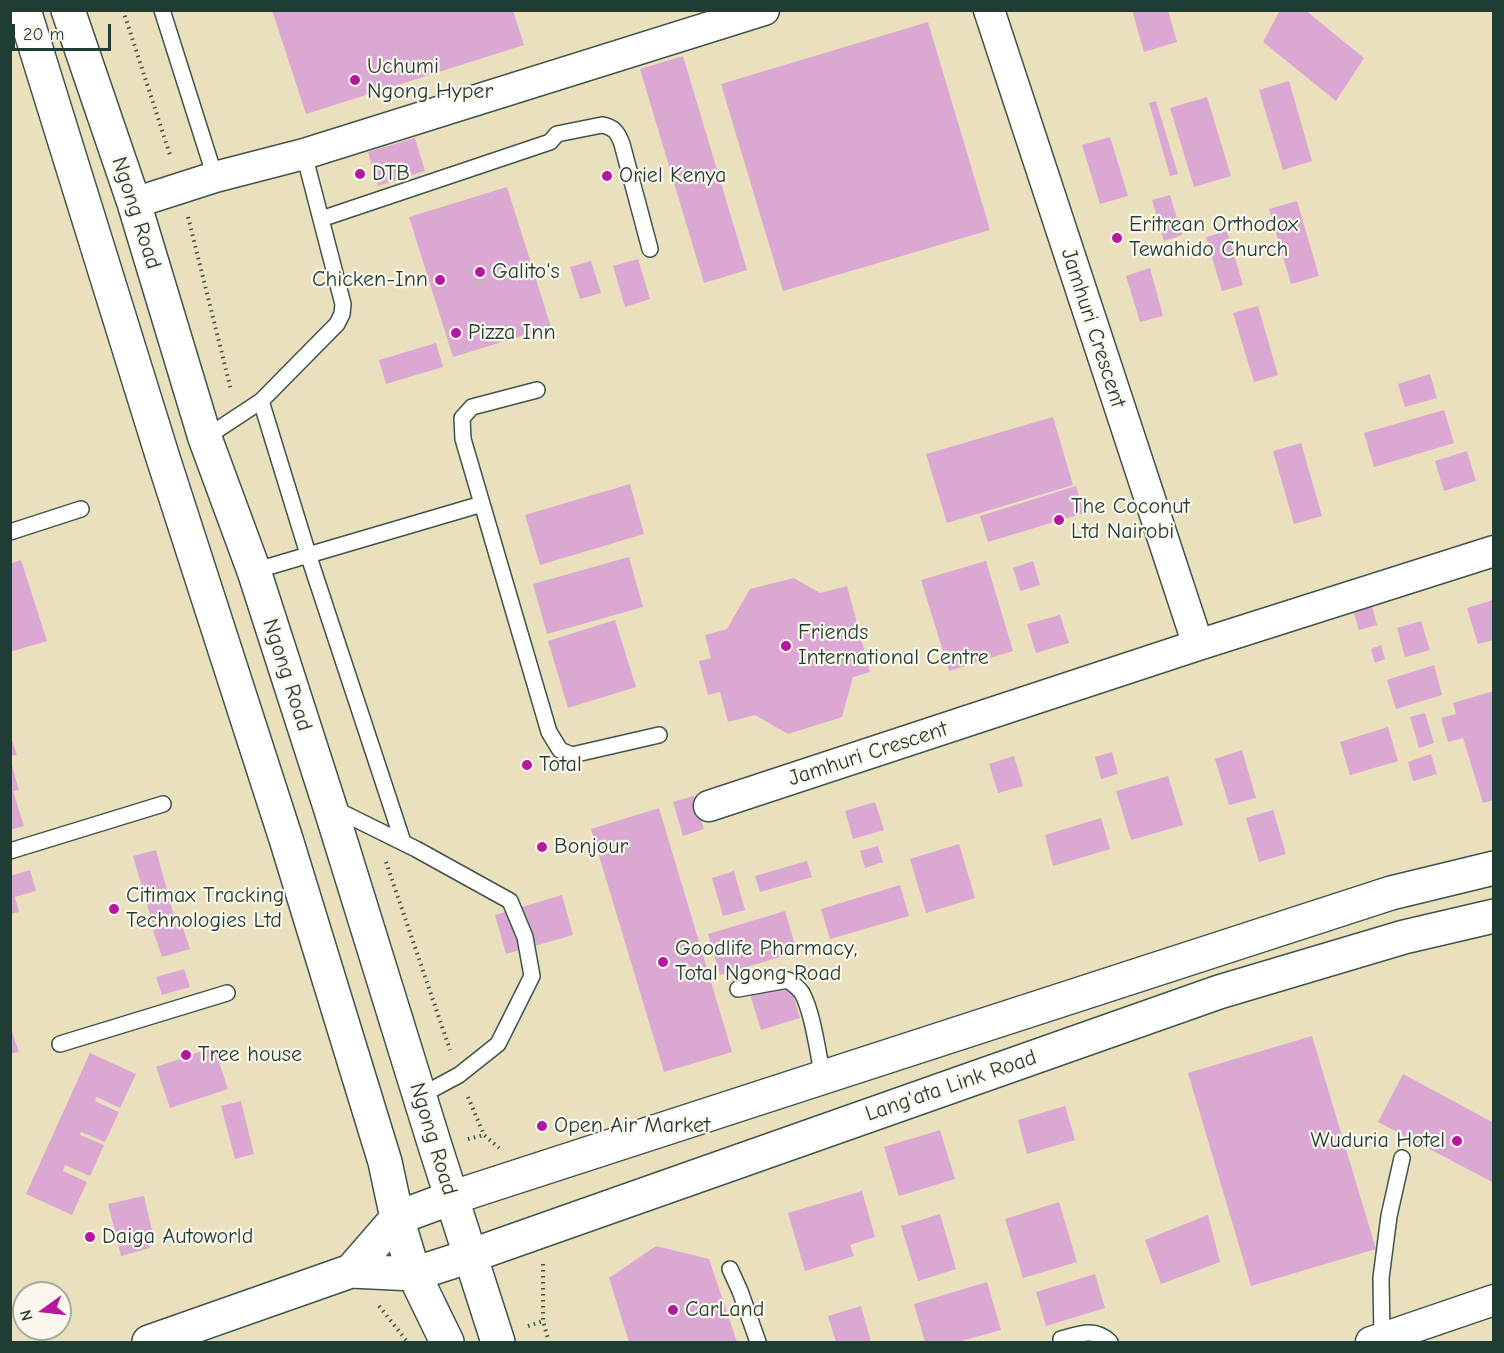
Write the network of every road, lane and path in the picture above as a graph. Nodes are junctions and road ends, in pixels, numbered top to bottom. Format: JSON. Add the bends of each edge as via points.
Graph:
{"nodes":[{"id":1,"x":24,"y":10,"type":"edge"},
{"id":2,"x":68,"y":10,"type":"edge"},
{"id":3,"x":162,"y":10,"type":"edge"},
{"id":4,"x":764,"y":10,"type":"edge"},
{"id":5,"x":989,"y":10,"type":"edge"},
{"id":6,"x":304,"y":154,"type":"junction"},
{"id":7,"x":215,"y":177,"type":"junction"},
{"id":8,"x":134,"y":203,"type":"junction"},
{"id":9,"x":321,"y":219,"type":"junction"},
{"id":10,"x":650,"y":249,"type":"dead end"},
{"id":11,"x":537,"y":390,"type":"dead end"},
{"id":12,"x":261,"y":401,"type":"junction"},
{"id":13,"x":205,"y":438,"type":"junction"},
{"id":14,"x":482,"y":504,"type":"junction"},
{"id":15,"x":81,"y":509,"type":"dead end"},
{"id":16,"x":10,"y":532,"type":"edge"},
{"id":17,"x":1494,"y":551,"type":"edge"},
{"id":18,"x":308,"y":554,"type":"junction"},
{"id":19,"x":254,"y":571,"type":"junction"},
{"id":20,"x":1198,"y":645,"type":"junction"},
{"id":21,"x":659,"y":735,"type":"dead end"},
{"id":22,"x":163,"y":804,"type":"dead end"},
{"id":23,"x":709,"y":806,"type":"dead end"},
{"id":24,"x":330,"y":807,"type":"junction"},
{"id":25,"x":403,"y":842,"type":"junction"},
{"id":26,"x":10,"y":850,"type":"edge"},
{"id":27,"x":1494,"y":868,"type":"edge"},
{"id":28,"x":1494,"y":916,"type":"edge"},
{"id":29,"x":738,"y":989,"type":"dead end"},
{"id":30,"x":227,"y":993,"type":"dead end"},
{"id":31,"x":60,"y":1044,"type":"dead end"},
{"id":32,"x":823,"y":1077,"type":"junction"},
{"id":33,"x":420,"y":1096,"type":"junction"},
{"id":34,"x":1402,"y":1158,"type":"dead end"},
{"id":35,"x":451,"y":1198,"type":"junction"},
{"id":36,"x":397,"y":1218,"type":"junction"},
{"id":37,"x":544,"y":1230,"type":"junction"},
{"id":38,"x":470,"y":1256,"type":"junction"},
{"id":39,"x":730,"y":1269,"type":"dead end"},
{"id":40,"x":351,"y":1271,"type":"junction"},
{"id":41,"x":414,"y":1274,"type":"junction"},
{"id":42,"x":1494,"y":1300,"type":"edge"},
{"id":43,"x":1061,"y":1339,"type":"dead end"},
{"id":44,"x":1376,"y":1340,"type":"edge"},
{"id":45,"x":150,"y":1342,"type":"edge"},
{"id":46,"x":447,"y":1342,"type":"edge"},
{"id":47,"x":498,"y":1342,"type":"edge"},
{"id":48,"x":549,"y":1342,"type":"edge"},
{"id":49,"x":758,"y":1342,"type":"edge"},
{"id":50,"x":1110,"y":1342,"type":"edge"}],
"edges":[{"from":1,"to":36,"type":"main road","name":"Ngong Road","via":[[286,839],[385,1162]]},
{"from":2,"to":8,"type":"main road","name":"Ngong Road"},
{"from":3,"to":7,"type":"lane"},
{"from":4,"to":6,"type":"street"},
{"from":5,"to":20,"type":"street","name":"Jamhuri Crescent"},
{"from":6,"to":7,"type":"street"},
{"from":6,"to":9,"type":"lane"},
{"from":7,"to":8,"type":"street"},
{"from":8,"to":13,"type":"main road","name":"Ngong Road"},
{"from":9,"to":10,"type":"lane","via":[[550,142],[557,134],[602,125],[618,133]]},
{"from":9,"to":12,"type":"lane","via":[[343,304],[342,314],[337,324]]},
{"from":11,"to":14,"type":"lane","via":[[472,407],[462,418],[463,438]]},
{"from":12,"to":13,"type":"lane"},
{"from":12,"to":18,"type":"lane"},
{"from":13,"to":19,"type":"main road","name":"Ngong Road"},
{"from":14,"to":18,"type":"lane"},
{"from":14,"to":21,"type":"lane","via":[[549,732],[560,750],[572,754]]},
{"from":15,"to":16,"type":"lane"},
{"from":17,"to":20,"type":"street","name":"Jamhuri Crescent"},
{"from":18,"to":19,"type":"lane"},
{"from":18,"to":25,"type":"lane"},
{"from":19,"to":24,"type":"main road","name":"Ngong Road"},
{"from":20,"to":23,"type":"street","name":"Jamhuri Crescent"},
{"from":22,"to":26,"type":"lane"},
{"from":24,"to":25,"type":"lane"},
{"from":24,"to":33,"type":"main road","name":"Ngong Road"},
{"from":25,"to":33,"type":"lane","via":[[510,901],[525,937],[532,976],[498,1044],[459,1075]]},
{"from":27,"to":32,"type":"main road","name":"Lang'ata Link Road","via":[[1391,893]]},
{"from":28,"to":37,"type":"main road","name":"Lang'ata Link Road","via":[[1219,992]]},
{"from":29,"to":32,"type":"lane","via":[[788,980],[795,986],[808,1011]]},
{"from":30,"to":31,"type":"lane"},
{"from":32,"to":35,"type":"main road","name":"Lang'ata Link Road"},
{"from":33,"to":35,"type":"main road","name":"Ngong Road"},
{"from":34,"to":44,"type":"lane","via":[[1389,1216]]},
{"from":35,"to":36,"type":"main road","name":"Lang'ata Link Road"},
{"from":35,"to":38,"type":"main road","name":"Ngong Road"},
{"from":36,"to":40,"type":"main road"},
{"from":36,"to":41,"type":"main road","name":"Ngong Road"},
{"from":37,"to":38,"type":"main road","name":"Lang'ata Link Road"},
{"from":37,"to":48,"type":"path","via":[[543,1321]]},
{"from":38,"to":41,"type":"main road","name":"Lang'ata Link Road"},
{"from":38,"to":47,"type":"main road","name":"Ngong Road"},
{"from":39,"to":49,"type":"lane"},
{"from":40,"to":41,"type":"main road"},
{"from":40,"to":45,"type":"main road"},
{"from":41,"to":46,"type":"main road","name":"Ngong Road"},
{"from":42,"to":44,"type":"street"},
{"from":43,"to":50,"type":"lane","via":[[1089,1332]]}]}
